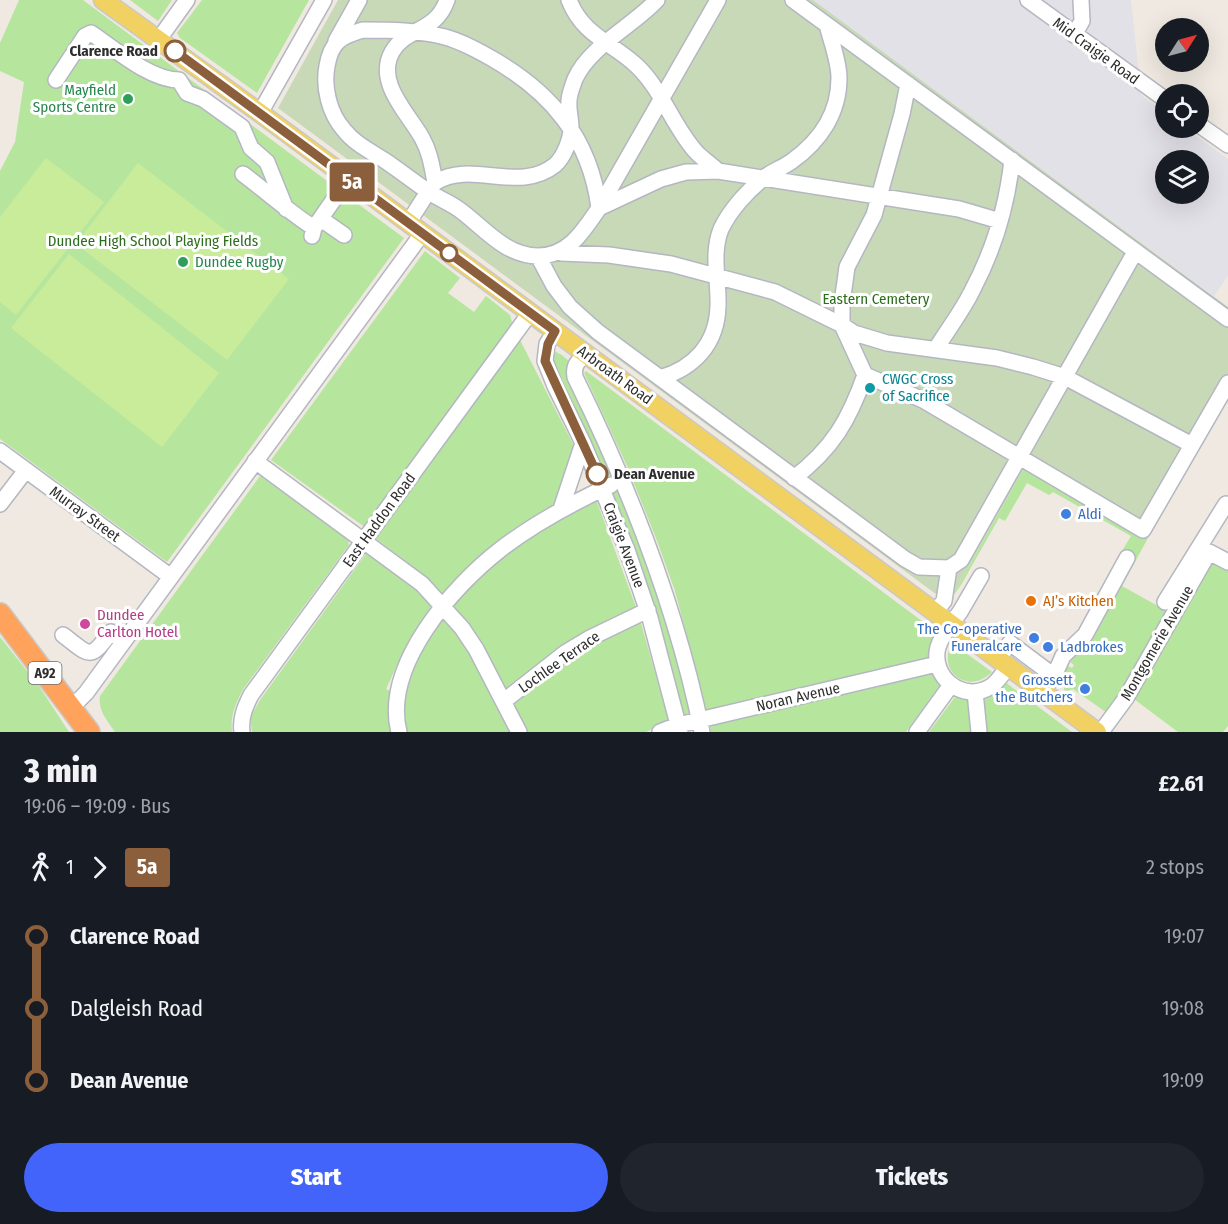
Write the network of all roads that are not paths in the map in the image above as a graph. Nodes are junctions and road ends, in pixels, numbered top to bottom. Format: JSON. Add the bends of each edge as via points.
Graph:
{"nodes":[{"id":1,"x":103,"y":0,"type":"edge"},
{"id":2,"x":187,"y":0,"type":"edge"},
{"id":3,"x":324,"y":0,"type":"edge"},
{"id":4,"x":359,"y":0,"type":"edge"},
{"id":5,"x":447,"y":0,"type":"edge"},
{"id":6,"x":569,"y":0,"type":"edge"},
{"id":7,"x":657,"y":0,"type":"edge"},
{"id":8,"x":718,"y":0,"type":"edge"},
{"id":9,"x":793,"y":0,"type":"edge"},
{"id":10,"x":1028,"y":0,"type":"edge"},
{"id":11,"x":1081,"y":0,"type":"edge"},
{"id":12,"x":826,"y":24,"type":"junction"},
{"id":13,"x":415,"y":33,"type":"junction"},
{"id":14,"x":1074,"y":35,"type":"junction"},
{"id":15,"x":159,"y":39,"type":"junction"},
{"id":16,"x":336,"y":41,"type":"junction"},
{"id":17,"x":606,"y":44,"type":"junction"},
{"id":18,"x":190,"y":63,"type":"junction"},
{"id":19,"x":56,"y":80,"type":"dead end"},
{"id":20,"x":179,"y":80,"type":"junction"},
{"id":21,"x":908,"y":84,"type":"junction"},
{"id":22,"x":1155,"y":92,"type":"edge"},
{"id":23,"x":661,"y":99,"type":"junction"},
{"id":24,"x":260,"y":113,"type":"junction"},
{"id":25,"x":571,"y":130,"type":"junction"},
{"id":26,"x":1209,"y":132,"type":"edge"},
{"id":27,"x":1228,"y":145,"type":"edge"},
{"id":28,"x":1012,"y":160,"type":"junction"},
{"id":29,"x":718,"y":171,"type":"junction"},
{"id":30,"x":243,"y":174,"type":"dead end"},
{"id":31,"x":765,"y":177,"type":"junction"},
{"id":32,"x":348,"y":179,"type":"junction"},
{"id":33,"x":432,"y":187,"type":"junction"},
{"id":34,"x":879,"y":195,"type":"junction"},
{"id":35,"x":599,"y":208,"type":"junction"},
{"id":36,"x":286,"y":209,"type":"junction"},
{"id":37,"x":1000,"y":221,"type":"junction"},
{"id":38,"x":316,"y":228,"type":"junction"},
{"id":39,"x":415,"y":228,"type":"junction"},
{"id":40,"x":344,"y":235,"type":"dead end"},
{"id":41,"x":1136,"y":252,"type":"junction"},
{"id":42,"x":561,"y":253,"type":"junction"},
{"id":43,"x":538,"y":256,"type":"junction"},
{"id":44,"x":717,"y":276,"type":"junction"},
{"id":45,"x":530,"y":313,"type":"junction"},
{"id":46,"x":1228,"y":320,"type":"edge"},
{"id":47,"x":842,"y":325,"type":"junction"},
{"id":48,"x":555,"y":331,"type":"junction"},
{"id":49,"x":936,"y":349,"type":"junction"},
{"id":50,"x":586,"y":354,"type":"junction"},
{"id":51,"x":865,"y":375,"type":"junction"},
{"id":52,"x":1065,"y":377,"type":"junction"},
{"id":53,"x":660,"y":378,"type":"junction"},
{"id":54,"x":1228,"y":382,"type":"edge"},
{"id":55,"x":583,"y":442,"type":"junction"},
{"id":56,"x":1192,"y":445,"type":"junction"},
{"id":57,"x":0,"y":451,"type":"edge"},
{"id":58,"x":1020,"y":459,"type":"junction"},
{"id":59,"x":255,"y":460,"type":"junction"},
{"id":60,"x":26,"y":470,"type":"junction"},
{"id":61,"x":794,"y":478,"type":"junction"},
{"id":62,"x":622,"y":480,"type":"junction"},
{"id":63,"x":603,"y":489,"type":"junction"},
{"id":64,"x":1227,"y":503,"type":"edge"},
{"id":65,"x":0,"y":504,"type":"edge"},
{"id":66,"x":561,"y":509,"type":"junction"},
{"id":67,"x":364,"y":540,"type":"junction"},
{"id":68,"x":1127,"y":558,"type":"dead end"},
{"id":69,"x":1228,"y":562,"type":"edge"},
{"id":70,"x":949,"y":568,"type":"junction"},
{"id":71,"x":981,"y":576,"type":"dead end"},
{"id":72,"x":171,"y":577,"type":"junction"},
{"id":73,"x":1165,"y":602,"type":"dead end"},
{"id":74,"x":444,"y":606,"type":"junction"},
{"id":75,"x":648,"y":610,"type":"junction"},
{"id":76,"x":935,"y":612,"type":"junction"},
{"id":77,"x":0,"y":614,"type":"edge"},
{"id":78,"x":951,"y":624,"type":"junction"},
{"id":79,"x":63,"y":635,"type":"dead end"},
{"id":80,"x":123,"y":641,"type":"junction"},
{"id":81,"x":1003,"y":663,"type":"junction"},
{"id":82,"x":937,"y":664,"type":"junction"},
{"id":83,"x":1054,"y":676,"type":"junction"},
{"id":84,"x":951,"y":685,"type":"junction"},
{"id":85,"x":975,"y":692,"type":"junction"},
{"id":86,"x":1042,"y":692,"type":"junction"},
{"id":87,"x":504,"y":701,"type":"junction"},
{"id":88,"x":71,"y":708,"type":"junction"},
{"id":89,"x":701,"y":726,"type":"edge"},
{"id":90,"x":679,"y":728,"type":"edge"},
{"id":91,"x":89,"y":732,"type":"edge"},
{"id":92,"x":242,"y":732,"type":"edge"},
{"id":93,"x":399,"y":732,"type":"edge"},
{"id":94,"x":519,"y":732,"type":"edge"},
{"id":95,"x":660,"y":732,"type":"edge"},
{"id":96,"x":917,"y":732,"type":"edge"},
{"id":97,"x":979,"y":732,"type":"edge"},
{"id":98,"x":1099,"y":732,"type":"edge"}],
"edges":[{"from":1,"to":15,"type":"main road","name":"Arbroath Road"},
{"from":2,"to":15,"type":"street"},
{"from":3,"to":24,"type":"street"},
{"from":4,"to":16,"type":"street"},
{"from":5,"to":13,"type":"street","via":[[435,21]]},
{"from":6,"to":17,"type":"street","via":[[586,27]]},
{"from":7,"to":17,"type":"street"},
{"from":8,"to":23,"type":"street"},
{"from":9,"to":12,"type":"street"},
{"from":10,"to":14,"type":"street","name":"Mid Craigie Road"},
{"from":11,"to":14,"type":"street","via":[[1082,21]]},
{"from":12,"to":21,"type":"street"},
{"from":12,"to":31,"type":"street","via":[[840,76],[837,100],[827,126],[811,146]]},
{"from":13,"to":16,"type":"street","via":[[363,30]]},
{"from":13,"to":25,"type":"street","via":[[446,37],[517,73],[549,99]]},
{"from":13,"to":33,"type":"street","via":[[400,40],[391,53],[387,70],[401,108],[430,156]]},
{"from":14,"to":22,"type":"street","name":"Mid Craigie Road"},
{"from":15,"to":18,"type":"main road","name":"Arbroath Road"},
{"from":16,"to":33,"type":"street","via":[[325,79],[327,96],[343,129],[357,143]]},
{"from":17,"to":23,"type":"street","via":[[635,64]]},
{"from":17,"to":25,"type":"street","via":[[576,78],[569,100]]},
{"from":18,"to":20,"type":"street"},
{"from":18,"to":24,"type":"main road","name":"Arbroath Road"},
{"from":19,"to":20,"type":"street","via":[[85,36],[91,33],[139,66],[167,80]]},
{"from":20,"to":36,"type":"street","via":[[187,93],[203,99],[242,128],[251,148],[267,162]]},
{"from":21,"to":28,"type":"street"},
{"from":21,"to":34,"type":"street"},
{"from":23,"to":29,"type":"street","via":[[698,153]]},
{"from":23,"to":35,"type":"street"},
{"from":24,"to":32,"type":"main road","name":"Arbroath Road"},
{"from":25,"to":33,"type":"street","via":[[557,163],[541,174],[520,179],[452,177]]},
{"from":25,"to":35,"type":"street","via":[[596,184]]},
{"from":26,"to":27,"type":"street"},
{"from":28,"to":37,"type":"street","via":[[1008,196]]},
{"from":28,"to":41,"type":"street"},
{"from":29,"to":31,"type":"street"},
{"from":29,"to":35,"type":"street","via":[[686,171]]},
{"from":30,"to":36,"type":"street"},
{"from":31,"to":34,"type":"street"},
{"from":31,"to":44,"type":"street","via":[[734,209],[721,230]]},
{"from":32,"to":38,"type":"street"},
{"from":32,"to":39,"type":"main road","name":"Arbroath Road"},
{"from":33,"to":39,"type":"street"},
{"from":33,"to":43,"type":"street","via":[[497,241],[520,253]]},
{"from":34,"to":37,"type":"street","via":[[959,209]]},
{"from":34,"to":47,"type":"street","via":[[867,231],[847,267]]},
{"from":35,"to":42,"type":"street","via":[[580,236]]},
{"from":36,"to":38,"type":"street"},
{"from":37,"to":49,"type":"street","via":[[973,290]]},
{"from":38,"to":40,"type":"street"},
{"from":39,"to":45,"type":"main road","name":"Arbroath Road"},
{"from":39,"to":59,"type":"street"},
{"from":41,"to":46,"type":"street"},
{"from":41,"to":52,"type":"street"},
{"from":42,"to":43,"type":"street"},
{"from":42,"to":44,"type":"street","via":[[640,258]]},
{"from":43,"to":53,"type":"street","via":[[570,307]]},
{"from":44,"to":47,"type":"street","via":[[775,292]]},
{"from":44,"to":53,"type":"street","via":[[718,308],[710,339],[690,365]]},
{"from":45,"to":48,"type":"main road","name":"Arbroath Road"},
{"from":45,"to":67,"type":"street","name":"East Haddon Road"},
{"from":47,"to":49,"type":"street","via":[[887,343]]},
{"from":47,"to":51,"type":"street"},
{"from":48,"to":50,"type":"main road","name":"Arbroath Road"},
{"from":48,"to":55,"type":"street","name":"Craigie Avenue","via":[[545,361]]},
{"from":49,"to":52,"type":"street","via":[[997,358]]},
{"from":50,"to":62,"type":"street","name":"Craigie Avenue","via":[[576,362],[575,376]]},
{"from":50,"to":76,"type":"main road","name":"Arbroath Road"},
{"from":51,"to":58,"type":"street","via":[[922,400]]},
{"from":51,"to":61,"type":"street","via":[[857,399],[831,444]]},
{"from":52,"to":56,"type":"street"},
{"from":52,"to":58,"type":"street"},
{"from":53,"to":61,"type":"street"},
{"from":54,"to":56,"type":"street"},
{"from":55,"to":63,"type":"street","name":"Craigie Avenue"},
{"from":55,"to":66,"type":"street"},
{"from":56,"to":58,"type":"street","via":[[1143,530]]},
{"from":57,"to":60,"type":"street","name":"Murray Street"},
{"from":58,"to":70,"type":"street","via":[[961,560]]},
{"from":59,"to":67,"type":"street"},
{"from":59,"to":72,"type":"street"},
{"from":60,"to":65,"type":"street"},
{"from":60,"to":72,"type":"street","name":"Murray Street"},
{"from":61,"to":70,"type":"street","via":[[905,559],[919,567]]},
{"from":62,"to":63,"type":"street"},
{"from":62,"to":89,"type":"street","name":"Craigie Avenue","via":[[670,611]]},
{"from":63,"to":66,"type":"street"},
{"from":63,"to":75,"type":"street","name":"Craigie Avenue"},
{"from":64,"to":73,"type":"street"},
{"from":66,"to":74,"type":"street","via":[[499,550]]},
{"from":67,"to":74,"type":"street"},
{"from":67,"to":92,"type":"street","name":"East Haddon Road","via":[[251,695],[244,709]]},
{"from":68,"to":83,"type":"street","via":[[1085,635],[1063,656]]},
{"from":69,"to":98,"type":"street","name":"Montgomerie Avenue","via":[[1209,552],[1126,698]]},
{"from":70,"to":76,"type":"street","via":[[944,601]]},
{"from":71,"to":78,"type":"street"},
{"from":72,"to":80,"type":"street"},
{"from":74,"to":87,"type":"street","via":[[476,649]]},
{"from":74,"to":93,"type":"street","via":[[405,667],[397,707]]},
{"from":75,"to":87,"type":"street","name":"Lochlee Terrace","via":[[574,648]]},
{"from":75,"to":90,"type":"street","name":"Craigie Avenue"},
{"from":76,"to":78,"type":"main road","name":"Arbroath Road"},
{"from":77,"to":88,"type":"highway","number":"A92"},
{"from":78,"to":81,"type":"main road","name":"Arbroath Road"},
{"from":78,"to":82,"type":"street","via":[[938,648]]},
{"from":79,"to":80,"type":"street","via":[[87,653],[97,651],[111,632]]},
{"from":80,"to":88,"type":"street"},
{"from":81,"to":83,"type":"street","via":[[1010,643]]},
{"from":81,"to":85,"type":"street","via":[[990,687]]},
{"from":81,"to":86,"type":"main road","name":"Arbroath Road"},
{"from":82,"to":84,"type":"street"},
{"from":82,"to":89,"type":"street","name":"Noran Avenue"},
{"from":83,"to":86,"type":"street"},
{"from":84,"to":85,"type":"street"},
{"from":84,"to":96,"type":"street"},
{"from":85,"to":97,"type":"street"},
{"from":86,"to":98,"type":"main road","name":"Arbroath Road"},
{"from":87,"to":94,"type":"street"},
{"from":88,"to":91,"type":"highway","number":"A92"},
{"from":89,"to":90,"type":"street","name":"Noran Avenue"},
{"from":90,"to":95,"type":"street","name":"Noran Avenue"}]}
